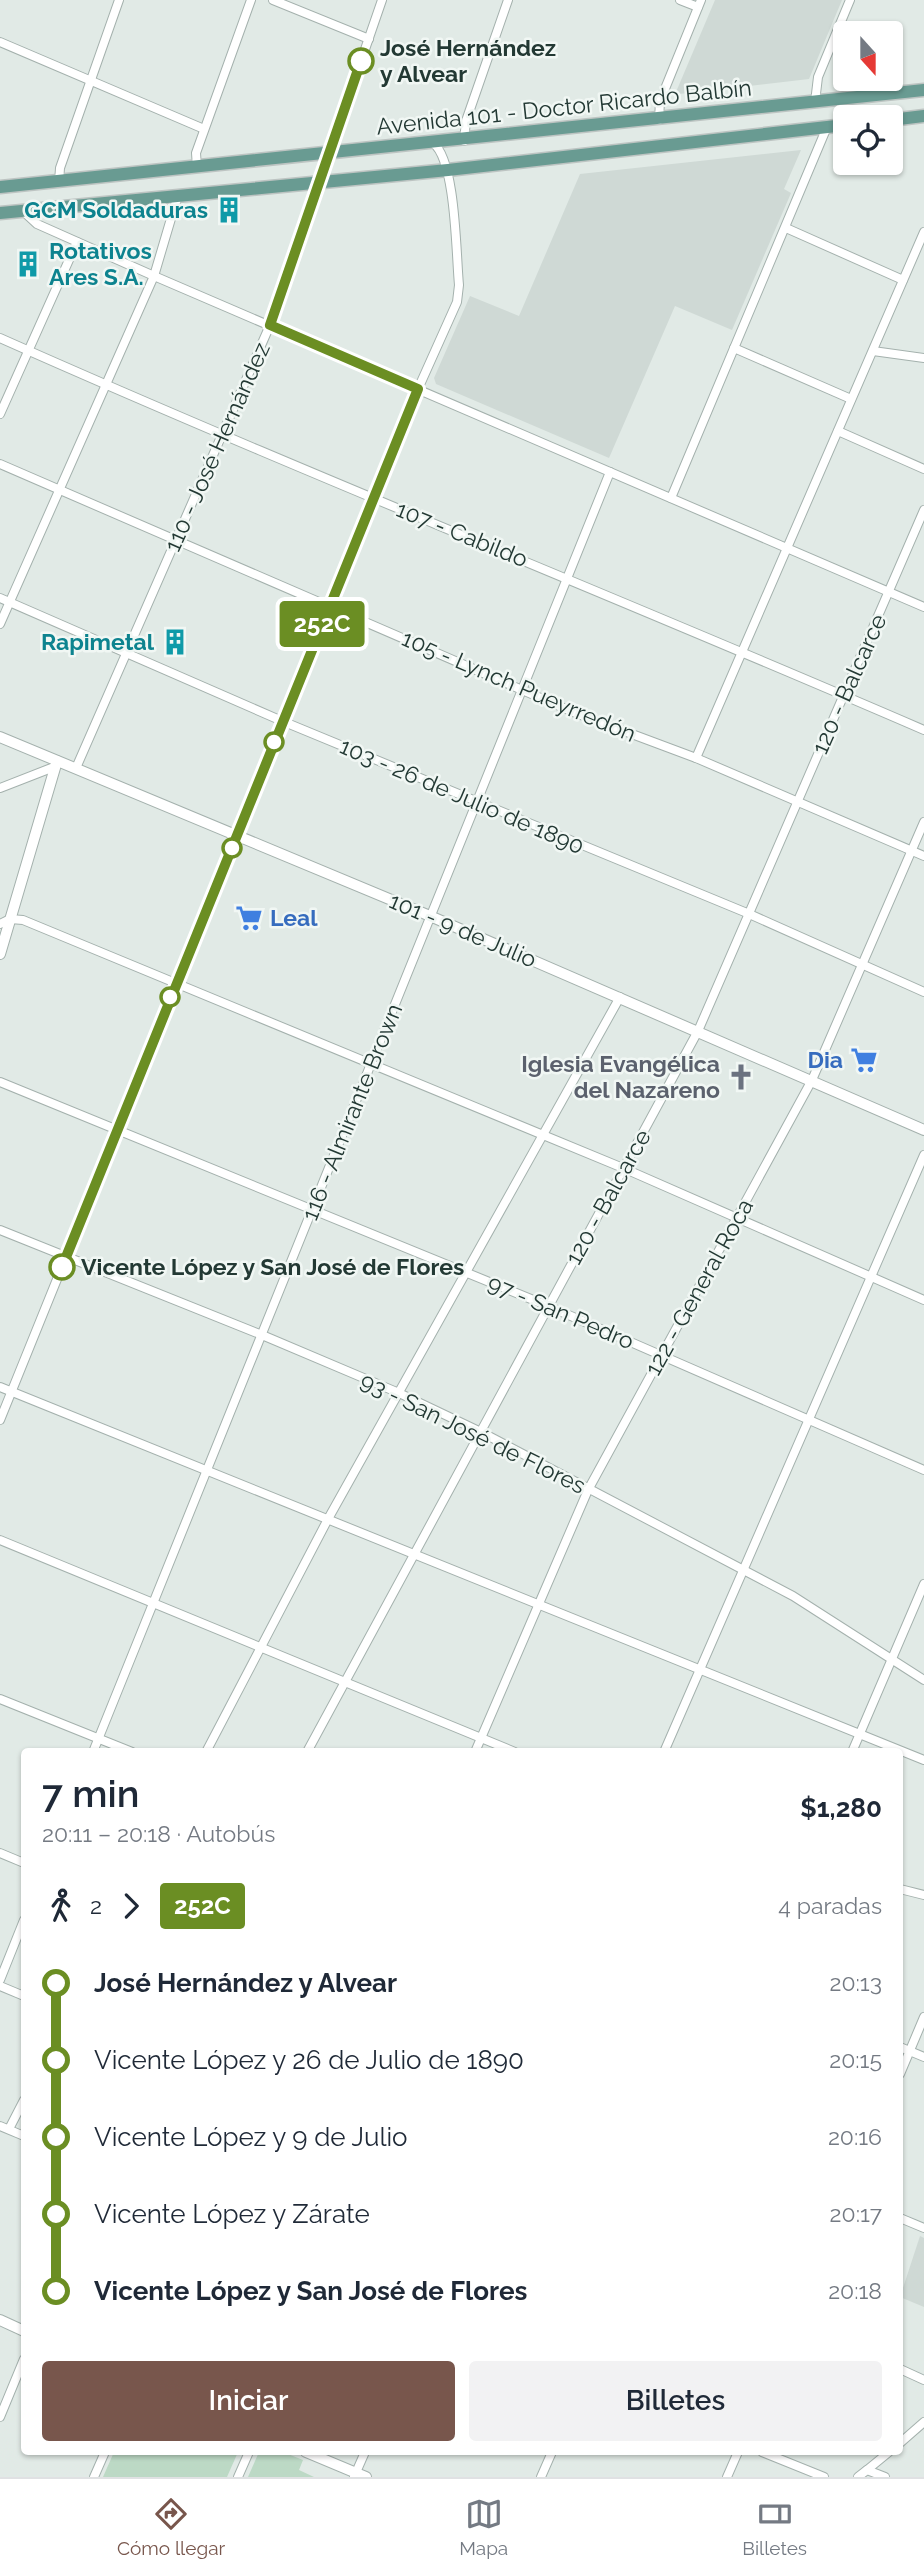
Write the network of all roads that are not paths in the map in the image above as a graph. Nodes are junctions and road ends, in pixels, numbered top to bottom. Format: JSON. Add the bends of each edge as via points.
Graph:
{"nodes":[{"id":1,"x":119,"y":0,"type":"edge"},
{"id":2,"x":251,"y":0,"type":"edge"},
{"id":3,"x":274,"y":0,"type":"edge"},
{"id":4,"x":382,"y":0,"type":"edge"},
{"id":5,"x":508,"y":0,"type":"edge"},
{"id":6,"x":680,"y":0,"type":"edge"},
{"id":7,"x":849,"y":0,"type":"edge"},
{"id":8,"x":700,"y":4,"type":"edge"},
{"id":9,"x":369,"y":39,"type":"junction"},
{"id":10,"x":0,"y":42,"type":"edge"},
{"id":11,"x":90,"y":81,"type":"junction"},
{"id":12,"x":924,"y":90,"type":"edge"},
{"id":13,"x":815,"y":102,"type":"junction"},
{"id":14,"x":924,"y":116,"type":"edge"},
{"id":15,"x":903,"y":119,"type":"edge"},
{"id":16,"x":659,"y":120,"type":"junction"},
{"id":17,"x":833,"y":126,"type":"edge"},
{"id":18,"x":827,"y":127,"type":"junction"},
{"id":19,"x":204,"y":129,"type":"junction"},
{"id":20,"x":464,"y":141,"type":"junction"},
{"id":21,"x":433,"y":143,"type":"junction"},
{"id":22,"x":330,"y":153,"type":"junction"},
{"id":23,"x":197,"y":167,"type":"junction"},
{"id":24,"x":448,"y":170,"type":"junction"},
{"id":25,"x":322,"y":181,"type":"junction"},
{"id":26,"x":59,"y":182,"type":"junction"},
{"id":27,"x":0,"y":187,"type":"edge"},
{"id":28,"x":178,"y":195,"type":"junction"},
{"id":29,"x":23,"y":211,"type":"junction"},
{"id":30,"x":0,"y":213,"type":"edge"},
{"id":31,"x":786,"y":229,"type":"junction"},
{"id":32,"x":924,"y":232,"type":"edge"},
{"id":33,"x":77,"y":242,"type":"junction"},
{"id":34,"x":154,"y":276,"type":"junction"},
{"id":35,"x":903,"y":280,"type":"junction"},
{"id":36,"x":270,"y":325,"type":"junction"},
{"id":37,"x":0,"y":338,"type":"edge"},
{"id":38,"x":734,"y":348,"type":"junction"},
{"id":39,"x":29,"y":351,"type":"junction"},
{"id":40,"x":873,"y":351,"type":"junction"},
{"id":41,"x":924,"y":358,"type":"edge"},
{"id":42,"x":107,"y":384,"type":"junction"},
{"id":43,"x":418,"y":389,"type":"junction"},
{"id":44,"x":851,"y":399,"type":"junction"},
{"id":45,"x":0,"y":414,"type":"edge"},
{"id":46,"x":838,"y":431,"type":"junction"},
{"id":47,"x":222,"y":435,"type":"junction"},
{"id":48,"x":0,"y":464,"type":"edge"},
{"id":49,"x":924,"y":469,"type":"edge"},
{"id":50,"x":610,"y":472,"type":"junction"},
{"id":51,"x":58,"y":490,"type":"junction"},
{"id":52,"x":671,"y":498,"type":"junction"},
{"id":53,"x":374,"y":499,"type":"junction"},
{"id":54,"x":924,"y":510,"type":"edge"},
{"id":55,"x":176,"y":541,"type":"junction"},
{"id":56,"x":787,"y":548,"type":"junction"},
{"id":57,"x":567,"y":577,"type":"junction"},
{"id":58,"x":889,"y":592,"type":"junction"},
{"id":59,"x":0,"y":598,"type":"edge"},
{"id":60,"x":10,"y":602,"type":"junction"},
{"id":61,"x":330,"y":604,"type":"junction"},
{"id":62,"x":924,"y":607,"type":"edge"},
{"id":63,"x":0,"y":624,"type":"edge"},
{"id":64,"x":741,"y":650,"type":"junction"},
{"id":65,"x":126,"y":653,"type":"junction"},
{"id":66,"x":522,"y":688,"type":"junction"},
{"id":67,"x":844,"y":695,"type":"junction"},
{"id":68,"x":282,"y":721,"type":"junction"},
{"id":69,"x":924,"y":730,"type":"edge"},
{"id":70,"x":0,"y":737,"type":"edge"},
{"id":71,"x":696,"y":758,"type":"junction"},
{"id":72,"x":56,"y":764,"type":"junction"},
{"id":73,"x":76,"y":768,"type":"junction"},
{"id":74,"x":0,"y":788,"type":"edge"},
{"id":75,"x":797,"y":802,"type":"junction"},
{"id":76,"x":477,"y":803,"type":"junction"},
{"id":77,"x":924,"y":822,"type":"edge"},
{"id":78,"x":237,"y":834,"type":"junction"},
{"id":79,"x":912,"y":851,"type":"junction"},
{"id":80,"x":924,"y":856,"type":"edge"},
{"id":81,"x":747,"y":913,"type":"junction"},
{"id":82,"x":430,"y":916,"type":"junction"},
{"id":83,"x":5,"y":921,"type":"edge"},
{"id":84,"x":0,"y":954,"type":"edge"},
{"id":85,"x":862,"y":965,"type":"junction"},
{"id":86,"x":175,"y":985,"type":"junction"},
{"id":87,"x":924,"y":992,"type":"edge"},
{"id":88,"x":620,"y":997,"type":"junction"},
{"id":89,"x":698,"y":1031,"type":"junction"},
{"id":90,"x":371,"y":1066,"type":"junction"},
{"id":91,"x":812,"y":1080,"type":"junction"},
{"id":92,"x":0,"y":1082,"type":"edge"},
{"id":93,"x":924,"y":1130,"type":"edge"},
{"id":94,"x":116,"y":1131,"type":"junction"},
{"id":95,"x":544,"y":1136,"type":"junction"},
{"id":96,"x":924,"y":1155,"type":"edge"},
{"id":97,"x":623,"y":1168,"type":"junction"},
{"id":98,"x":312,"y":1209,"type":"junction"},
{"id":99,"x":737,"y":1218,"type":"junction"},
{"id":100,"x":0,"y":1230,"type":"edge"},
{"id":101,"x":66,"y":1257,"type":"junction"},
{"id":102,"x":466,"y":1272,"type":"junction"},
{"id":103,"x":871,"y":1276,"type":"junction"},
{"id":104,"x":924,"y":1300,"type":"edge"},
{"id":105,"x":548,"y":1306,"type":"junction"},
{"id":106,"x":262,"y":1335,"type":"junction"},
{"id":107,"x":662,"y":1355,"type":"junction"},
{"id":108,"x":0,"y":1387,"type":"edge"},
{"id":109,"x":11,"y":1392,"type":"junction"},
{"id":110,"x":399,"y":1393,"type":"junction"},
{"id":111,"x":0,"y":1420,"type":"edge"},
{"id":112,"x":808,"y":1421,"type":"junction"},
{"id":113,"x":481,"y":1432,"type":"junction"},
{"id":114,"x":206,"y":1468,"type":"junction"},
{"id":115,"x":924,"y":1470,"type":"edge"},
{"id":116,"x":588,"y":1490,"type":"junction"},
{"id":117,"x":328,"y":1519,"type":"junction"},
{"id":118,"x":0,"y":1540,"type":"edge"},
{"id":119,"x":415,"y":1553,"type":"junction"},
{"id":120,"x":743,"y":1570,"type":"junction"},
{"id":121,"x":924,"y":1584,"type":"edge"},
{"id":122,"x":152,"y":1604,"type":"junction"},
{"id":123,"x":539,"y":1604,"type":"junction"},
{"id":124,"x":261,"y":1647,"type":"junction"},
{"id":125,"x":891,"y":1659,"type":"junction"},
{"id":126,"x":699,"y":1671,"type":"junction"},
{"id":127,"x":924,"y":1680,"type":"edge"},
{"id":128,"x":344,"y":1682,"type":"junction"},
{"id":129,"x":0,"y":1699,"type":"edge"},
{"id":130,"x":859,"y":1734,"type":"junction"},
{"id":131,"x":99,"y":1738,"type":"junction"},
{"id":132,"x":481,"y":1738,"type":"junction"},
{"id":133,"x":95,"y":1748,"type":"edge"},
{"id":134,"x":123,"y":1748,"type":"edge"},
{"id":135,"x":208,"y":1748,"type":"edge"},
{"id":136,"x":309,"y":1748,"type":"edge"},
{"id":137,"x":477,"y":1748,"type":"edge"},
{"id":138,"x":505,"y":1748,"type":"edge"},
{"id":139,"x":666,"y":1748,"type":"edge"},
{"id":140,"x":854,"y":1748,"type":"edge"},
{"id":141,"x":894,"y":1748,"type":"edge"},
{"id":142,"x":903,"y":1752,"type":"edge"},
{"id":143,"x":924,"y":1760,"type":"edge"},
{"id":144,"x":0,"y":1853,"type":"edge"},
{"id":145,"x":21,"y":1862,"type":"edge"},
{"id":146,"x":903,"y":1890,"type":"edge"},
{"id":147,"x":924,"y":1895,"type":"edge"},
{"id":148,"x":21,"y":1928,"type":"edge"},
{"id":149,"x":0,"y":1980,"type":"edge"},
{"id":150,"x":0,"y":1986,"type":"edge"},
{"id":151,"x":21,"y":1995,"type":"edge"},
{"id":152,"x":924,"y":2017,"type":"edge"},
{"id":153,"x":903,"y":2049,"type":"edge"},
{"id":154,"x":909,"y":2051,"type":"junction"},
{"id":155,"x":924,"y":2057,"type":"edge"},
{"id":156,"x":903,"y":2066,"type":"edge"},
{"id":157,"x":21,"y":2104,"type":"edge"},
{"id":158,"x":5,"y":2128,"type":"edge"},
{"id":159,"x":903,"y":2219,"type":"edge"},
{"id":160,"x":924,"y":2228,"type":"edge"},
{"id":161,"x":0,"y":2320,"type":"edge"},
{"id":162,"x":21,"y":2330,"type":"edge"},
{"id":163,"x":21,"y":2366,"type":"edge"},
{"id":164,"x":903,"y":2370,"type":"edge"},
{"id":165,"x":924,"y":2380,"type":"edge"},
{"id":166,"x":0,"y":2417,"type":"edge"},
{"id":167,"x":924,"y":2422,"type":"edge"},
{"id":168,"x":903,"y":2440,"type":"edge"},
{"id":169,"x":104,"y":2455,"type":"edge"},
{"id":170,"x":248,"y":2455,"type":"edge"},
{"id":171,"x":313,"y":2455,"type":"edge"},
{"id":172,"x":364,"y":2455,"type":"edge"},
{"id":173,"x":551,"y":2455,"type":"edge"},
{"id":174,"x":737,"y":2455,"type":"edge"},
{"id":175,"x":769,"y":2455,"type":"edge"},
{"id":176,"x":885,"y":2455,"type":"edge"},
{"id":177,"x":867,"y":2470,"type":"junction"},
{"id":178,"x":359,"y":2476,"type":"edge"},
{"id":179,"x":94,"y":2477,"type":"edge"},
{"id":180,"x":238,"y":2477,"type":"edge"},
{"id":181,"x":541,"y":2477,"type":"edge"},
{"id":182,"x":727,"y":2477,"type":"edge"},
{"id":183,"x":824,"y":2477,"type":"edge"},
{"id":184,"x":858,"y":2477,"type":"edge"},
{"id":185,"x":885,"y":2477,"type":"edge"}],
"edges":[{"from":1,"to":11,"type":"street"},
{"from":2,"to":19,"type":"street"},
{"from":3,"to":9,"type":"street"},
{"from":4,"to":9,"type":"street","name":"110 - José Hernández"},
{"from":5,"to":20,"type":"street","via":[[466,121]]},
{"from":6,"to":8,"type":"street"},
{"from":7,"to":13,"type":"street","via":[[818,77]]},
{"from":8,"to":16,"type":"street","via":[[660,102]]},
{"from":9,"to":22,"type":"street","name":"110 - José Hernández"},
{"from":10,"to":11,"type":"street"},
{"from":11,"to":19,"type":"street"},
{"from":11,"to":26,"type":"street"},
{"from":12,"to":13,"type":"main road","name":"Avenida 101 - Doctor Ricardo Balbín"},
{"from":13,"to":16,"type":"main road","name":"Avenida 101 - Doctor Ricardo Balbín"},
{"from":14,"to":15,"type":"main road"},
{"from":16,"to":20,"type":"main road","name":"Avenida 101 - Doctor Ricardo Balbín"},
{"from":17,"to":18,"type":"main road"},
{"from":18,"to":24,"type":"main road"},
{"from":18,"to":31,"type":"street"},
{"from":19,"to":23,"type":"street"},
{"from":20,"to":21,"type":"main road","name":"Avenida 101 - Doctor Ricardo Balbín"},
{"from":21,"to":22,"type":"main road","name":"Avenida 101 - Doctor Ricardo Balbín"},
{"from":21,"to":24,"type":"street","via":[[441,150]]},
{"from":22,"to":23,"type":"main road","name":"Avenida 101 - Doctor Ricardo Balbín"},
{"from":22,"to":25,"type":"street","name":"110 - José Hernández"},
{"from":23,"to":26,"type":"main road","name":"Avenida 101 - Doctor Ricardo Balbín"},
{"from":24,"to":25,"type":"main road"},
{"from":24,"to":43,"type":"street","via":[[459,295]]},
{"from":25,"to":28,"type":"main road"},
{"from":25,"to":36,"type":"street","name":"110 - José Hernández"},
{"from":26,"to":27,"type":"main road","name":"Avenida 101 - Doctor Ricardo Balbín"},
{"from":28,"to":29,"type":"main road"},
{"from":28,"to":34,"type":"street"},
{"from":29,"to":30,"type":"main road"},
{"from":29,"to":33,"type":"street","via":[[37,224]]},
{"from":31,"to":35,"type":"street"},
{"from":31,"to":38,"type":"street"},
{"from":32,"to":35,"type":"street"},
{"from":33,"to":34,"type":"street"},
{"from":33,"to":39,"type":"street"},
{"from":34,"to":36,"type":"street"},
{"from":34,"to":42,"type":"street"},
{"from":35,"to":40,"type":"street"},
{"from":36,"to":43,"type":"street"},
{"from":36,"to":47,"type":"street","name":"110 - José Hernández"},
{"from":37,"to":39,"type":"street","name":"107 - Cabildo"},
{"from":38,"to":44,"type":"street"},
{"from":38,"to":52,"type":"street"},
{"from":39,"to":42,"type":"street","name":"107 - Cabildo"},
{"from":39,"to":45,"type":"street"},
{"from":40,"to":41,"type":"street"},
{"from":40,"to":44,"type":"street"},
{"from":42,"to":47,"type":"street","name":"107 - Cabildo"},
{"from":42,"to":51,"type":"street"},
{"from":43,"to":50,"type":"street"},
{"from":43,"to":53,"type":"street"},
{"from":44,"to":46,"type":"street"},
{"from":46,"to":49,"type":"street"},
{"from":46,"to":56,"type":"street"},
{"from":47,"to":53,"type":"street","name":"107 - Cabildo"},
{"from":47,"to":55,"type":"street","name":"110 - José Hernández"},
{"from":48,"to":51,"type":"street","name":"105 - Lynch Pueyrredón"},
{"from":50,"to":52,"type":"street"},
{"from":50,"to":57,"type":"street","name":"116 - Almirante Brown"},
{"from":51,"to":55,"type":"street","name":"105 - Lynch Pueyrredón"},
{"from":51,"to":60,"type":"street"},
{"from":52,"to":56,"type":"street"},
{"from":53,"to":57,"type":"street","name":"107 - Cabildo"},
{"from":53,"to":61,"type":"street"},
{"from":54,"to":58,"type":"street","name":"120 - Balcarce"},
{"from":55,"to":61,"type":"street","name":"105 - Lynch Pueyrredón"},
{"from":55,"to":65,"type":"street","name":"110 - José Hernández"},
{"from":56,"to":58,"type":"street"},
{"from":56,"to":64,"type":"street"},
{"from":57,"to":64,"type":"street","name":"107 - Cabildo"},
{"from":57,"to":66,"type":"street","name":"116 - Almirante Brown"},
{"from":58,"to":62,"type":"street"},
{"from":58,"to":67,"type":"street","name":"120 - Balcarce"},
{"from":59,"to":60,"type":"street","name":"103 - 26 de Julio de 1890"},
{"from":60,"to":63,"type":"street"},
{"from":60,"to":65,"type":"street","name":"103 - 26 de Julio de 1890"},
{"from":61,"to":66,"type":"street","name":"105 - Lynch Pueyrredón"},
{"from":61,"to":68,"type":"street"},
{"from":64,"to":67,"type":"street","name":"107 - Cabildo"},
{"from":64,"to":71,"type":"street"},
{"from":65,"to":68,"type":"street","name":"103 - 26 de Julio de 1890"},
{"from":65,"to":73,"type":"street","name":"110 - José Hernández"},
{"from":66,"to":71,"type":"street","name":"105 - Lynch Pueyrredón"},
{"from":66,"to":76,"type":"street","name":"116 - Almirante Brown"},
{"from":67,"to":69,"type":"street","name":"107 - Cabildo"},
{"from":67,"to":75,"type":"street","name":"120 - Balcarce"},
{"from":68,"to":76,"type":"street","name":"103 - 26 de Julio de 1890"},
{"from":68,"to":78,"type":"street"},
{"from":70,"to":72,"type":"street","name":"101 - 9 de Julio"},
{"from":71,"to":75,"type":"street","name":"105 - Lynch Pueyrredón"},
{"from":72,"to":73,"type":"street","name":"101 - 9 de Julio"},
{"from":72,"to":74,"type":"street"},
{"from":72,"to":83,"type":"street"},
{"from":73,"to":78,"type":"street","name":"101 - 9 de Julio"},
{"from":75,"to":79,"type":"street","name":"105 - Lynch Pueyrredón"},
{"from":75,"to":81,"type":"street","name":"120 - Balcarce"},
{"from":76,"to":81,"type":"street","name":"103 - 26 de Julio de 1890"},
{"from":76,"to":82,"type":"street","name":"116 - Almirante Brown"},
{"from":77,"to":79,"type":"street","name":"122 - General Roca"},
{"from":78,"to":82,"type":"street","name":"101 - 9 de Julio"},
{"from":78,"to":86,"type":"street"},
{"from":79,"to":80,"type":"street","name":"105 - Lynch Pueyrredón"},
{"from":79,"to":85,"type":"street","name":"122 - General Roca"},
{"from":81,"to":85,"type":"street","name":"103 - 26 de Julio de 1890"},
{"from":81,"to":89,"type":"street","name":"120 - Balcarce"},
{"from":82,"to":88,"type":"street","name":"101 - 9 de Julio"},
{"from":82,"to":90,"type":"street","name":"116 - Almirante Brown"},
{"from":83,"to":84,"type":"street"},
{"from":83,"to":86,"type":"street","via":[[23,920]]},
{"from":85,"to":87,"type":"street","name":"103 - 26 de Julio de 1890"},
{"from":85,"to":91,"type":"street","name":"122 - General Roca"},
{"from":86,"to":90,"type":"street"},
{"from":86,"to":94,"type":"street"},
{"from":88,"to":89,"type":"street","name":"101 - 9 de Julio"},
{"from":88,"to":95,"type":"street"},
{"from":89,"to":91,"type":"street","name":"101 - 9 de Julio"},
{"from":89,"to":97,"type":"street","name":"120 - Balcarce"},
{"from":90,"to":95,"type":"street"},
{"from":90,"to":98,"type":"street","name":"116 - Almirante Brown"},
{"from":91,"to":93,"type":"street","name":"101 - 9 de Julio"},
{"from":91,"to":99,"type":"street","name":"122 - General Roca"},
{"from":92,"to":94,"type":"street","name":"97 - San Pedro"},
{"from":94,"to":98,"type":"street","name":"97 - San Pedro"},
{"from":94,"to":101,"type":"street"},
{"from":95,"to":97,"type":"street"},
{"from":95,"to":102,"type":"street"},
{"from":96,"to":103,"type":"street"},
{"from":97,"to":99,"type":"street"},
{"from":97,"to":105,"type":"street","name":"120 - Balcarce"},
{"from":98,"to":102,"type":"street","name":"97 - San Pedro"},
{"from":98,"to":106,"type":"street","name":"116 - Almirante Brown"},
{"from":99,"to":103,"type":"street"},
{"from":99,"to":107,"type":"street","name":"122 - General Roca"},
{"from":100,"to":101,"type":"street","name":"93 - San José de Flores"},
{"from":101,"to":106,"type":"street","name":"93 - San José de Flores"},
{"from":101,"to":109,"type":"street"},
{"from":102,"to":105,"type":"street","name":"97 - San Pedro"},
{"from":102,"to":110,"type":"street"},
{"from":103,"to":104,"type":"street"},
{"from":103,"to":112,"type":"street"},
{"from":105,"to":107,"type":"street","name":"97 - San Pedro"},
{"from":105,"to":113,"type":"street","name":"120 - Balcarce"},
{"from":106,"to":110,"type":"street","name":"93 - San José de Flores"},
{"from":106,"to":114,"type":"street","name":"116 - Almirante Brown"},
{"from":107,"to":112,"type":"street","name":"97 - San Pedro"},
{"from":107,"to":116,"type":"street","name":"122 - General Roca"},
{"from":108,"to":109,"type":"street"},
{"from":109,"to":111,"type":"street"},
{"from":109,"to":114,"type":"street"},
{"from":110,"to":113,"type":"street","name":"93 - San José de Flores"},
{"from":110,"to":117,"type":"street"},
{"from":112,"to":115,"type":"street","name":"97 - San Pedro"},
{"from":112,"to":120,"type":"street"},
{"from":113,"to":116,"type":"street","name":"93 - San José de Flores"},
{"from":113,"to":119,"type":"street","name":"120 - Balcarce"},
{"from":114,"to":117,"type":"street"},
{"from":114,"to":122,"type":"street","name":"116 - Almirante Brown"},
{"from":116,"to":120,"type":"street","name":"93 - San José de Flores"},
{"from":116,"to":123,"type":"street","name":"122 - General Roca"},
{"from":117,"to":119,"type":"street"},
{"from":117,"to":124,"type":"street"},
{"from":118,"to":122,"type":"street"},
{"from":119,"to":123,"type":"street"},
{"from":119,"to":128,"type":"street","name":"120 - Balcarce"},
{"from":120,"to":125,"type":"street","name":"93 - San José de Flores","via":[[800,1600]]},
{"from":120,"to":126,"type":"street"},
{"from":121,"to":125,"type":"street"},
{"from":122,"to":124,"type":"street"},
{"from":122,"to":131,"type":"street","name":"116 - Almirante Brown"},
{"from":123,"to":126,"type":"street"},
{"from":123,"to":132,"type":"street","name":"122 - General Roca"},
{"from":124,"to":128,"type":"street"},
{"from":124,"to":135,"type":"street"},
{"from":125,"to":127,"type":"street","name":"93 - San José de Flores"},
{"from":125,"to":130,"type":"street"},
{"from":126,"to":130,"type":"street"},
{"from":126,"to":139,"type":"street"},
{"from":128,"to":132,"type":"street"},
{"from":128,"to":136,"type":"street","name":"120 - Balcarce"},
{"from":129,"to":131,"type":"street"},
{"from":130,"to":140,"type":"street"},
{"from":130,"to":141,"type":"street"},
{"from":131,"to":133,"type":"street","name":"116 - Almirante Brown"},
{"from":131,"to":134,"type":"street"},
{"from":132,"to":137,"type":"street","name":"122 - General Roca"},
{"from":132,"to":138,"type":"street"},
{"from":142,"to":143,"type":"street"},
{"from":144,"to":145,"type":"street"},
{"from":146,"to":147,"type":"street"},
{"from":148,"to":149,"type":"street"},
{"from":150,"to":151,"type":"street"},
{"from":152,"to":154,"type":"street"},
{"from":153,"to":154,"type":"street"},
{"from":154,"to":155,"type":"street"},
{"from":154,"to":156,"type":"street"},
{"from":157,"to":158,"type":"street"},
{"from":159,"to":160,"type":"street"},
{"from":161,"to":162,"type":"street"},
{"from":163,"to":166,"type":"street"},
{"from":164,"to":165,"type":"street"},
{"from":167,"to":168,"type":"street"},
{"from":169,"to":179,"type":"street"},
{"from":170,"to":180,"type":"street"},
{"from":171,"to":178,"type":"street"},
{"from":172,"to":178,"type":"street"},
{"from":173,"to":181,"type":"street"},
{"from":174,"to":182,"type":"street"},
{"from":175,"to":183,"type":"street"},
{"from":176,"to":177,"type":"street"},
{"from":177,"to":184,"type":"street"},
{"from":177,"to":185,"type":"street"}]}
